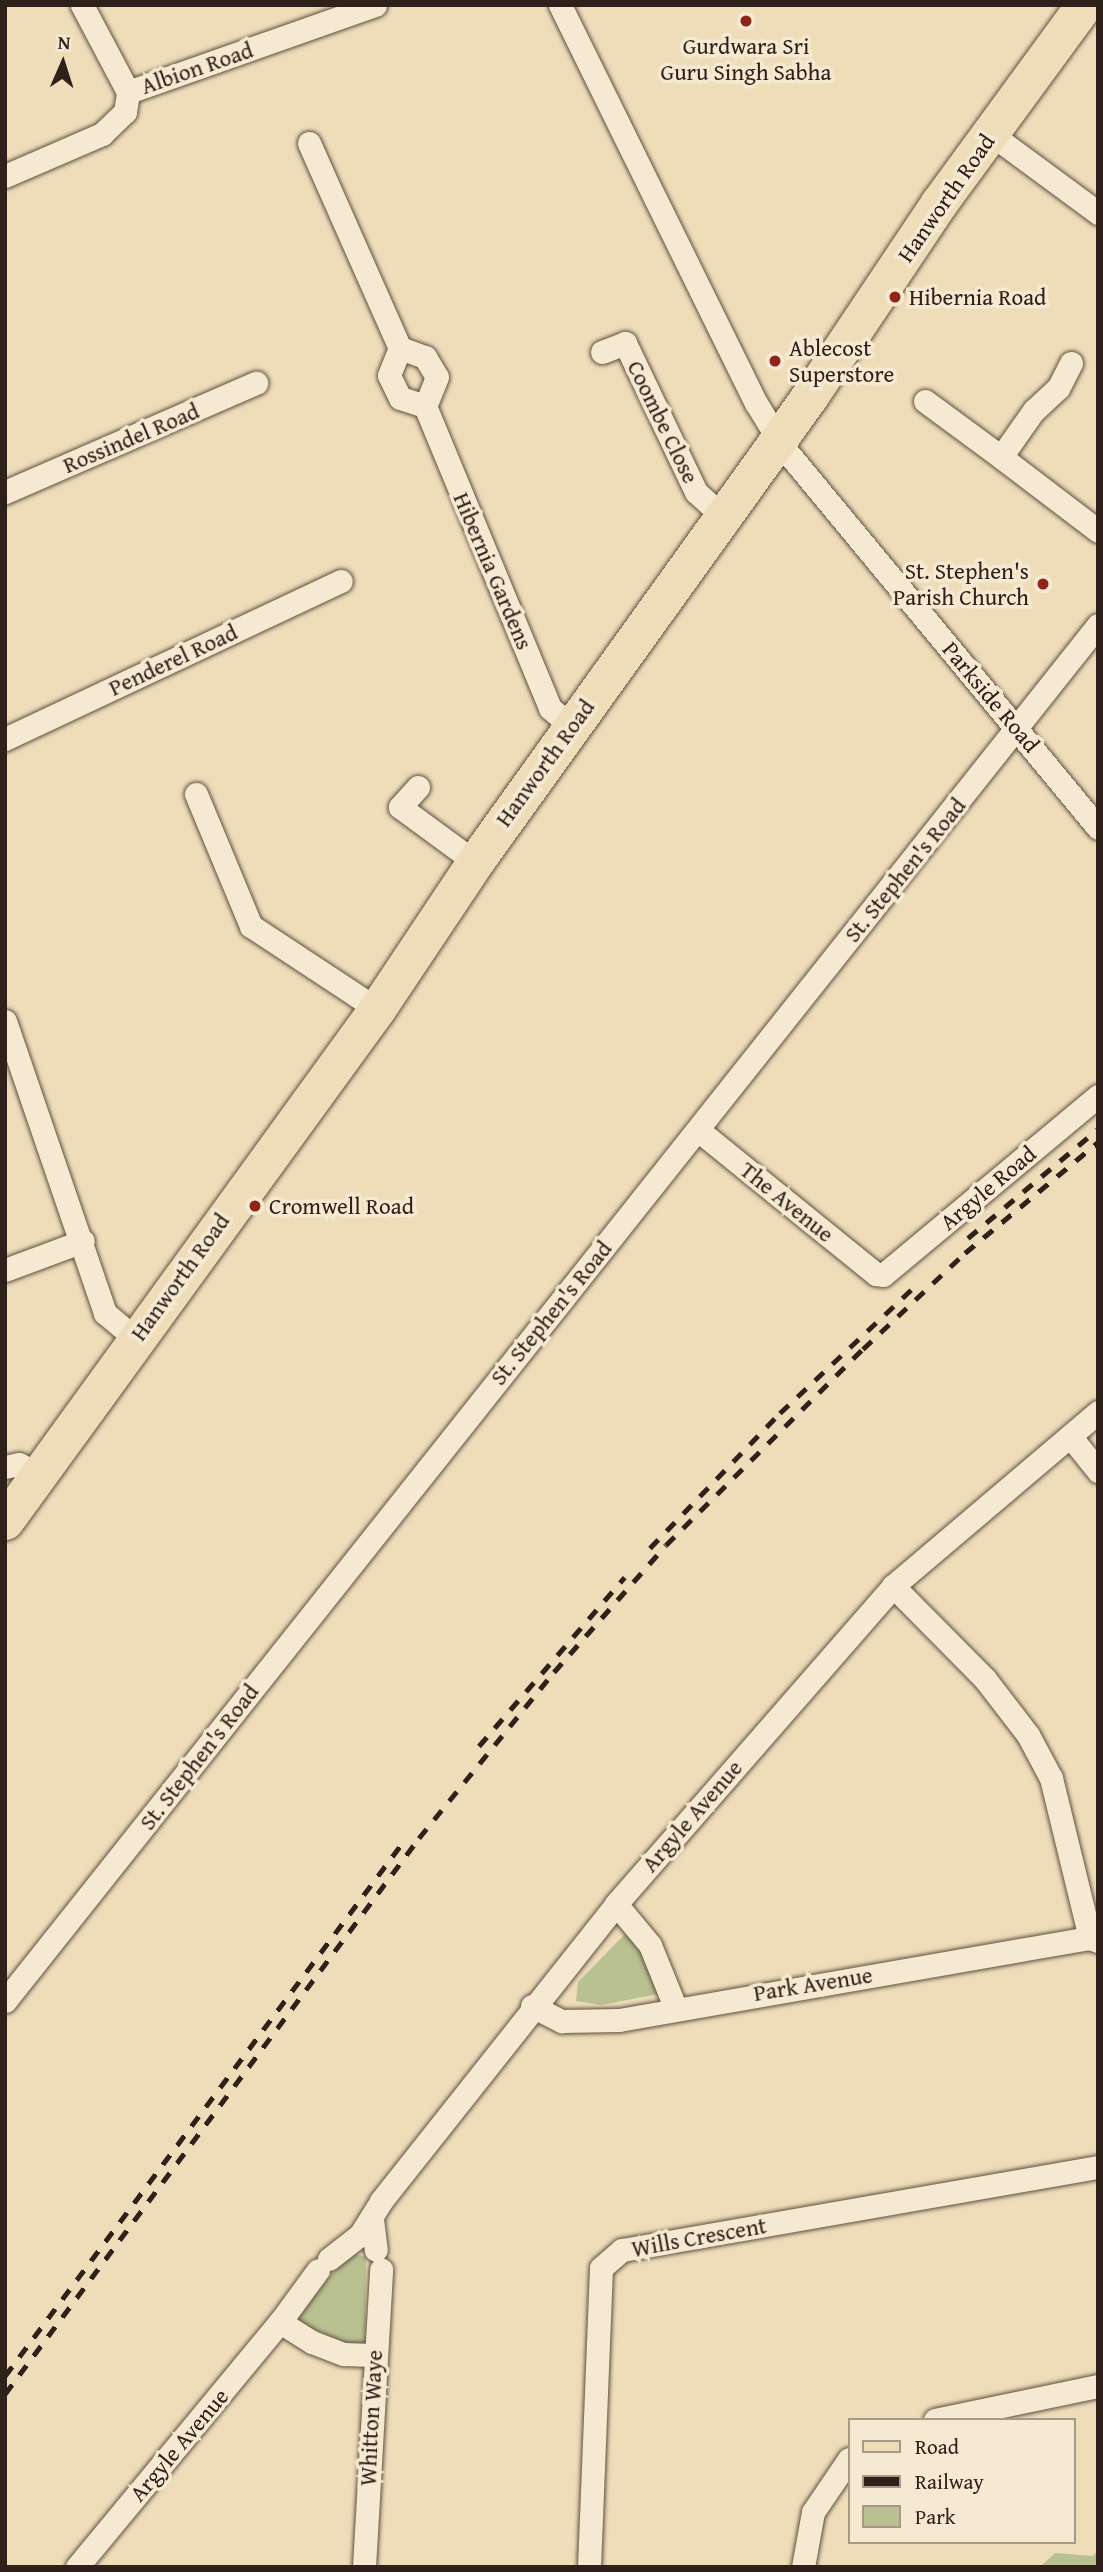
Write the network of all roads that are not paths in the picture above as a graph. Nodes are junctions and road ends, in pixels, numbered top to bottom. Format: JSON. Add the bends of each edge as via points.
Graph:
{"nodes":[{"id":1,"x":82,"y":5,"type":"edge"},
{"id":2,"x":374,"y":5,"type":"edge"},
{"id":3,"x":560,"y":5,"type":"edge"},
{"id":4,"x":1084,"y":5,"type":"edge"},
{"id":5,"x":128,"y":92,"type":"junction"},
{"id":6,"x":991,"y":134,"type":"junction"},
{"id":7,"x":309,"y":143,"type":"dead end"},
{"id":8,"x":5,"y":176,"type":"edge"},
{"id":9,"x":1098,"y":213,"type":"edge"},
{"id":10,"x":400,"y":348,"type":"junction"},
{"id":11,"x":602,"y":352,"type":"dead end"},
{"id":12,"x":1071,"y":363,"type":"dead end"},
{"id":13,"x":256,"y":383,"type":"dead end"},
{"id":14,"x":925,"y":401,"type":"dead end"},
{"id":15,"x":425,"y":406,"type":"junction"},
{"id":16,"x":778,"y":437,"type":"junction"},
{"id":17,"x":1001,"y":457,"type":"junction"},
{"id":18,"x":5,"y":492,"type":"edge"},
{"id":19,"x":723,"y":516,"type":"junction"},
{"id":20,"x":1098,"y":531,"type":"edge"},
{"id":21,"x":341,"y":581,"type":"dead end"},
{"id":22,"x":1098,"y":625,"type":"edge"},
{"id":23,"x":572,"y":727,"type":"junction"},
{"id":24,"x":1018,"y":729,"type":"junction"},
{"id":25,"x":5,"y":738,"type":"edge"},
{"id":26,"x":418,"y":787,"type":"dead end"},
{"id":27,"x":197,"y":794,"type":"dead end"},
{"id":28,"x":1098,"y":828,"type":"edge"},
{"id":29,"x":475,"y":862,"type":"junction"},
{"id":30,"x":377,"y":1009,"type":"junction"},
{"id":31,"x":5,"y":1021,"type":"edge"},
{"id":32,"x":13,"y":1069,"type":"edge"},
{"id":33,"x":1098,"y":1096,"type":"edge"},
{"id":34,"x":698,"y":1130,"type":"junction"},
{"id":35,"x":83,"y":1241,"type":"junction"},
{"id":36,"x":5,"y":1269,"type":"edge"},
{"id":37,"x":876,"y":1274,"type":"joint"},
{"id":38,"x":135,"y":1338,"type":"junction"},
{"id":39,"x":1098,"y":1412,"type":"edge"},
{"id":40,"x":1070,"y":1436,"type":"junction"},
{"id":41,"x":22,"y":1471,"type":"edge"},
{"id":42,"x":1098,"y":1471,"type":"edge"},
{"id":43,"x":5,"y":1521,"type":"edge"},
{"id":44,"x":893,"y":1586,"type":"junction"},
{"id":45,"x":616,"y":1904,"type":"junction"},
{"id":46,"x":1094,"y":1940,"type":"edge"},
{"id":47,"x":5,"y":2001,"type":"edge"},
{"id":48,"x":532,"y":2006,"type":"junction"},
{"id":49,"x":675,"y":2007,"type":"junction"},
{"id":50,"x":1098,"y":2167,"type":"edge"},
{"id":51,"x":372,"y":2219,"type":"junction"},
{"id":52,"x":280,"y":2322,"type":"junction"},
{"id":53,"x":373,"y":2355,"type":"junction"},
{"id":54,"x":1098,"y":2386,"type":"edge"},
{"id":55,"x":945,"y":2418,"type":"edge"},
{"id":56,"x":848,"y":2460,"type":"edge"},
{"id":57,"x":77,"y":2567,"type":"edge"},
{"id":58,"x":364,"y":2567,"type":"edge"},
{"id":59,"x":589,"y":2567,"type":"edge"},
{"id":60,"x":803,"y":2567,"type":"edge"}],
"edges":[{"from":1,"to":5,"type":"street"},
{"from":2,"to":5,"type":"street","name":"Albion Road"},
{"from":3,"to":16,"type":"street","via":[[756,403]]},
{"from":4,"to":6,"type":"main road","name":"Hanworth Road"},
{"from":5,"to":8,"type":"street","name":"Albion Road","via":[[124,112],[102,134]]},
{"from":6,"to":9,"type":"street"},
{"from":6,"to":16,"type":"main road","name":"Hanworth Road"},
{"from":7,"to":10,"type":"street"},
{"from":10,"to":15,"type":"street","via":[[389,374],[400,398]]},
{"from":10,"to":15,"type":"street","via":[[425,357],[437,377]]},
{"from":11,"to":19,"type":"street","name":"Coombe Close","via":[[625,343],[696,492]]},
{"from":12,"to":17,"type":"street","via":[[1058,388],[1034,410]]},
{"from":13,"to":18,"type":"street","name":"Rossindel Road"},
{"from":14,"to":17,"type":"street"},
{"from":15,"to":23,"type":"street","name":"Hibernia Gardens","via":[[551,708]]},
{"from":16,"to":19,"type":"main road","name":"Hanworth Road"},
{"from":16,"to":24,"type":"street","name":"Parkside Road"},
{"from":17,"to":20,"type":"street"},
{"from":19,"to":23,"type":"main road","name":"Hanworth Road"},
{"from":21,"to":25,"type":"street","name":"Penderel Road"},
{"from":22,"to":24,"type":"street","name":"St. Stephen's Road"},
{"from":23,"to":29,"type":"main road","name":"Hanworth Road"},
{"from":24,"to":28,"type":"street","name":"Parkside Road"},
{"from":24,"to":34,"type":"street","name":"St. Stephen's Road"},
{"from":26,"to":29,"type":"street","via":[[400,807]]},
{"from":27,"to":30,"type":"street","via":[[251,926]]},
{"from":29,"to":30,"type":"main road","name":"Hanworth Road"},
{"from":30,"to":38,"type":"main road","name":"Hanworth Road"},
{"from":31,"to":32,"type":"street"},
{"from":32,"to":35,"type":"street"},
{"from":33,"to":37,"type":"street","name":"Argyle Road","via":[[883,1275]]},
{"from":34,"to":37,"type":"street","name":"The Avenue"},
{"from":34,"to":47,"type":"street","name":"St. Stephen's Road"},
{"from":35,"to":36,"type":"street"},
{"from":35,"to":38,"type":"street","via":[[105,1314]]},
{"from":38,"to":41,"type":"main road","name":"Hanworth Road"},
{"from":39,"to":40,"type":"street","name":"Argyle Avenue"},
{"from":40,"to":42,"type":"street"},
{"from":40,"to":44,"type":"street","name":"Argyle Avenue"},
{"from":41,"to":43,"type":"main road","name":"Hanworth Road"},
{"from":44,"to":45,"type":"street","name":"Argyle Avenue"},
{"from":44,"to":46,"type":"street","via":[[985,1679],[1028,1735],[1051,1779]]},
{"from":45,"to":48,"type":"street","name":"Argyle Avenue"},
{"from":45,"to":49,"type":"street","via":[[650,1945]]},
{"from":46,"to":49,"type":"street","name":"Park Avenue"},
{"from":48,"to":49,"type":"street","name":"Park Avenue","via":[[562,2021],[619,2020]]},
{"from":48,"to":51,"type":"street","name":"Argyle Avenue","via":[[381,2201]]},
{"from":50,"to":59,"type":"street","name":"Wills Crescent","via":[[622,2250],[601,2268]]},
{"from":51,"to":52,"type":"street","name":"Argyle Avenue","via":[[360,2235],[323,2264]]},
{"from":51,"to":53,"type":"street","name":"Whitton Waye","via":[[378,2259]]},
{"from":52,"to":53,"type":"street","via":[[312,2342],[344,2354]]},
{"from":52,"to":57,"type":"street","name":"Argyle Avenue"},
{"from":53,"to":58,"type":"street","name":"Whitton Waye"},
{"from":54,"to":55,"type":"street"},
{"from":56,"to":60,"type":"street","via":[[813,2512]]}]}
